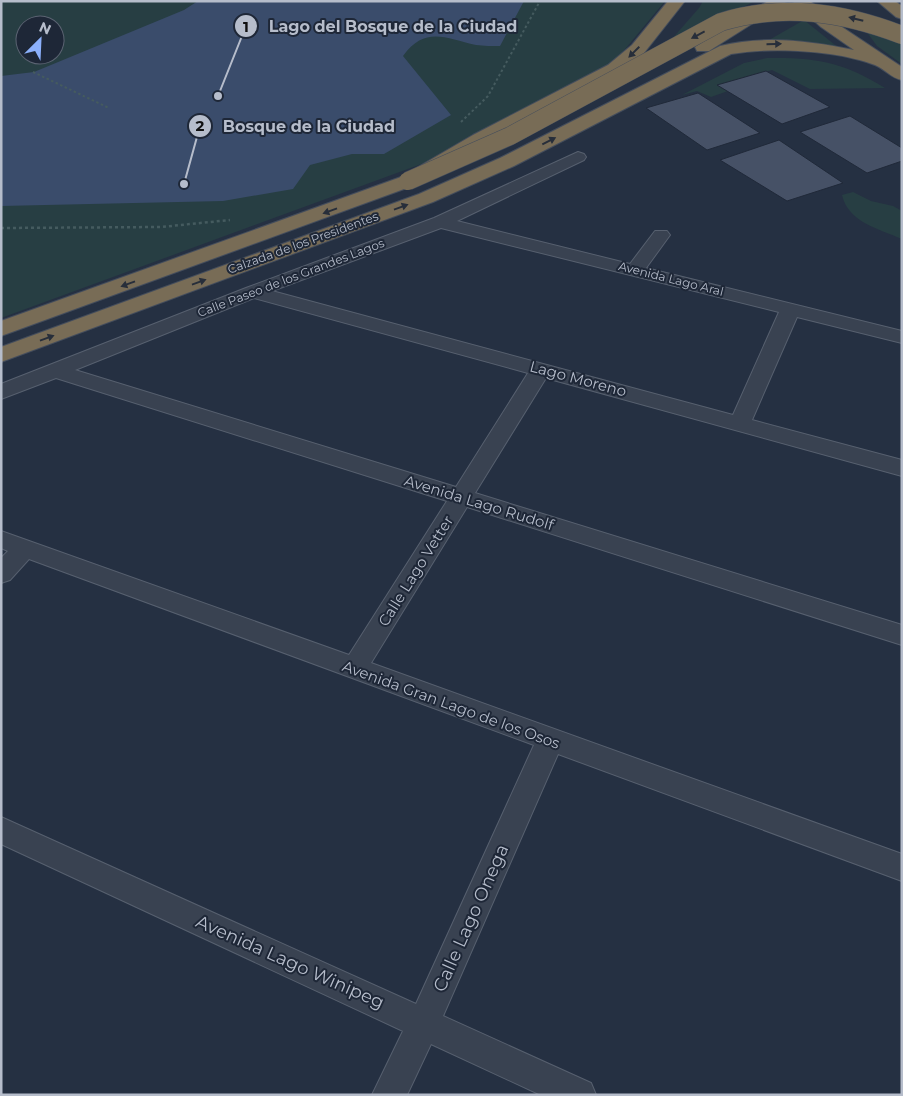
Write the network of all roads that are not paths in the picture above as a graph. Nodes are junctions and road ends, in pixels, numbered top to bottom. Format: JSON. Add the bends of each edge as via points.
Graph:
{"nodes":[{"id":1,"x":677,"y":1,"type":"edge"},
{"id":2,"x":780,"y":1,"type":"edge"},
{"id":3,"x":800,"y":1,"type":"edge"},
{"id":4,"x":885,"y":1,"type":"edge"},
{"id":5,"x":902,"y":14,"type":"edge"},
{"id":6,"x":902,"y":35,"type":"edge"},
{"id":7,"x":880,"y":61,"type":"junction"},
{"id":8,"x":902,"y":75,"type":"edge"},
{"id":9,"x":598,"y":116,"type":"junction"},
{"id":10,"x":578,"y":157,"type":"dead end"},
{"id":11,"x":408,"y":181,"type":"junction"},
{"id":12,"x":440,"y":222,"type":"junction"},
{"id":13,"x":662,"y":235,"type":"dead end"},
{"id":14,"x":635,"y":270,"type":"junction"},
{"id":15,"x":254,"y":292,"type":"junction"},
{"id":16,"x":790,"y":310,"type":"junction"},
{"id":17,"x":1,"y":329,"type":"edge"},
{"id":18,"x":902,"y":337,"type":"edge"},
{"id":19,"x":1,"y":355,"type":"edge"},
{"id":20,"x":541,"y":369,"type":"junction"},
{"id":21,"x":56,"y":371,"type":"junction"},
{"id":22,"x":1,"y":392,"type":"edge"},
{"id":23,"x":740,"y":424,"type":"junction"},
{"id":24,"x":902,"y":468,"type":"edge"},
{"id":25,"x":462,"y":498,"type":"junction"},
{"id":26,"x":13,"y":543,"type":"edge"},
{"id":27,"x":1,"y":574,"type":"edge"},
{"id":28,"x":902,"y":635,"type":"edge"},
{"id":29,"x":354,"y":669,"type":"junction"},
{"id":30,"x":550,"y":740,"type":"junction"},
{"id":31,"x":1,"y":830,"type":"edge"},
{"id":32,"x":902,"y":868,"type":"edge"},
{"id":33,"x":424,"y":1023,"type":"junction"},
{"id":34,"x":389,"y":1095,"type":"edge"},
{"id":35,"x":579,"y":1095,"type":"edge"}],
"edges":[{"from":1,"to":11,"type":"highway","one_way":true,"via":[[638,49],[614,68]]},
{"from":2,"to":9,"type":"highway","bridge":true,"via":[[624,90]]},
{"from":3,"to":7,"type":"highway"},
{"from":4,"to":5,"type":"highway"},
{"from":6,"to":11,"type":"highway","one_way":true,"bridge":true,"via":[[881,26],[826,13],[774,11],[736,17],[721,22],[510,136]]},
{"from":7,"to":8,"type":"highway"},
{"from":9,"to":7,"type":"highway","name":"Calzada de los Presidentes","one_way":true,"via":[[726,50],[750,45],[803,45]]},
{"from":19,"to":9,"type":"highway","name":"Calzada de los Presidentes","one_way":true,"via":[[426,198]]},
{"from":10,"to":12,"type":"street","name":"Calle Paseo de los Grandes Lagos"},
{"from":11,"to":17,"type":"highway","name":"Calzada de los Presidentes","one_way":true},
{"from":12,"to":14,"type":"street","name":"Avenida Lago Aral"},
{"from":12,"to":15,"type":"street","name":"Calle Paseo de los Grandes Lagos"},
{"from":13,"to":14,"type":"street"},
{"from":14,"to":16,"type":"street","name":"Avenida Lago Aral"},
{"from":15,"to":20,"type":"street","name":"Lago Moreno"},
{"from":15,"to":21,"type":"street","name":"Calle Paseo de los Grandes Lagos"},
{"from":16,"to":18,"type":"street","name":"Avenida Lago Aral"},
{"from":16,"to":23,"type":"street"},
{"from":20,"to":23,"type":"street","name":"Lago Moreno"},
{"from":20,"to":25,"type":"street","name":"Calle Lago Vetter"},
{"from":21,"to":22,"type":"street","name":"Calle Paseo de los Grandes Lagos"},
{"from":21,"to":25,"type":"street","name":"Avenida Lago Rudolf"},
{"from":23,"to":24,"type":"street","name":"Lago Moreno"},
{"from":25,"to":28,"type":"street","name":"Avenida Lago Rudolf"},
{"from":25,"to":29,"type":"street","name":"Calle Lago Vetter"},
{"from":26,"to":27,"type":"street"},
{"from":26,"to":29,"type":"street","name":"Avenida Gran Lago de los Osos"},
{"from":29,"to":30,"type":"street","name":"Avenida Gran Lago de los Osos"},
{"from":30,"to":32,"type":"street","name":"Avenida Gran Lago de los Osos"},
{"from":30,"to":33,"type":"street","name":"Calle Lago Onega"},
{"from":31,"to":33,"type":"street","name":"Avenida Lago Winipeg"},
{"from":33,"to":34,"type":"street","name":"Calle Lago Onega"},
{"from":33,"to":35,"type":"street","name":"Avenida Lago Winipeg"}]}
